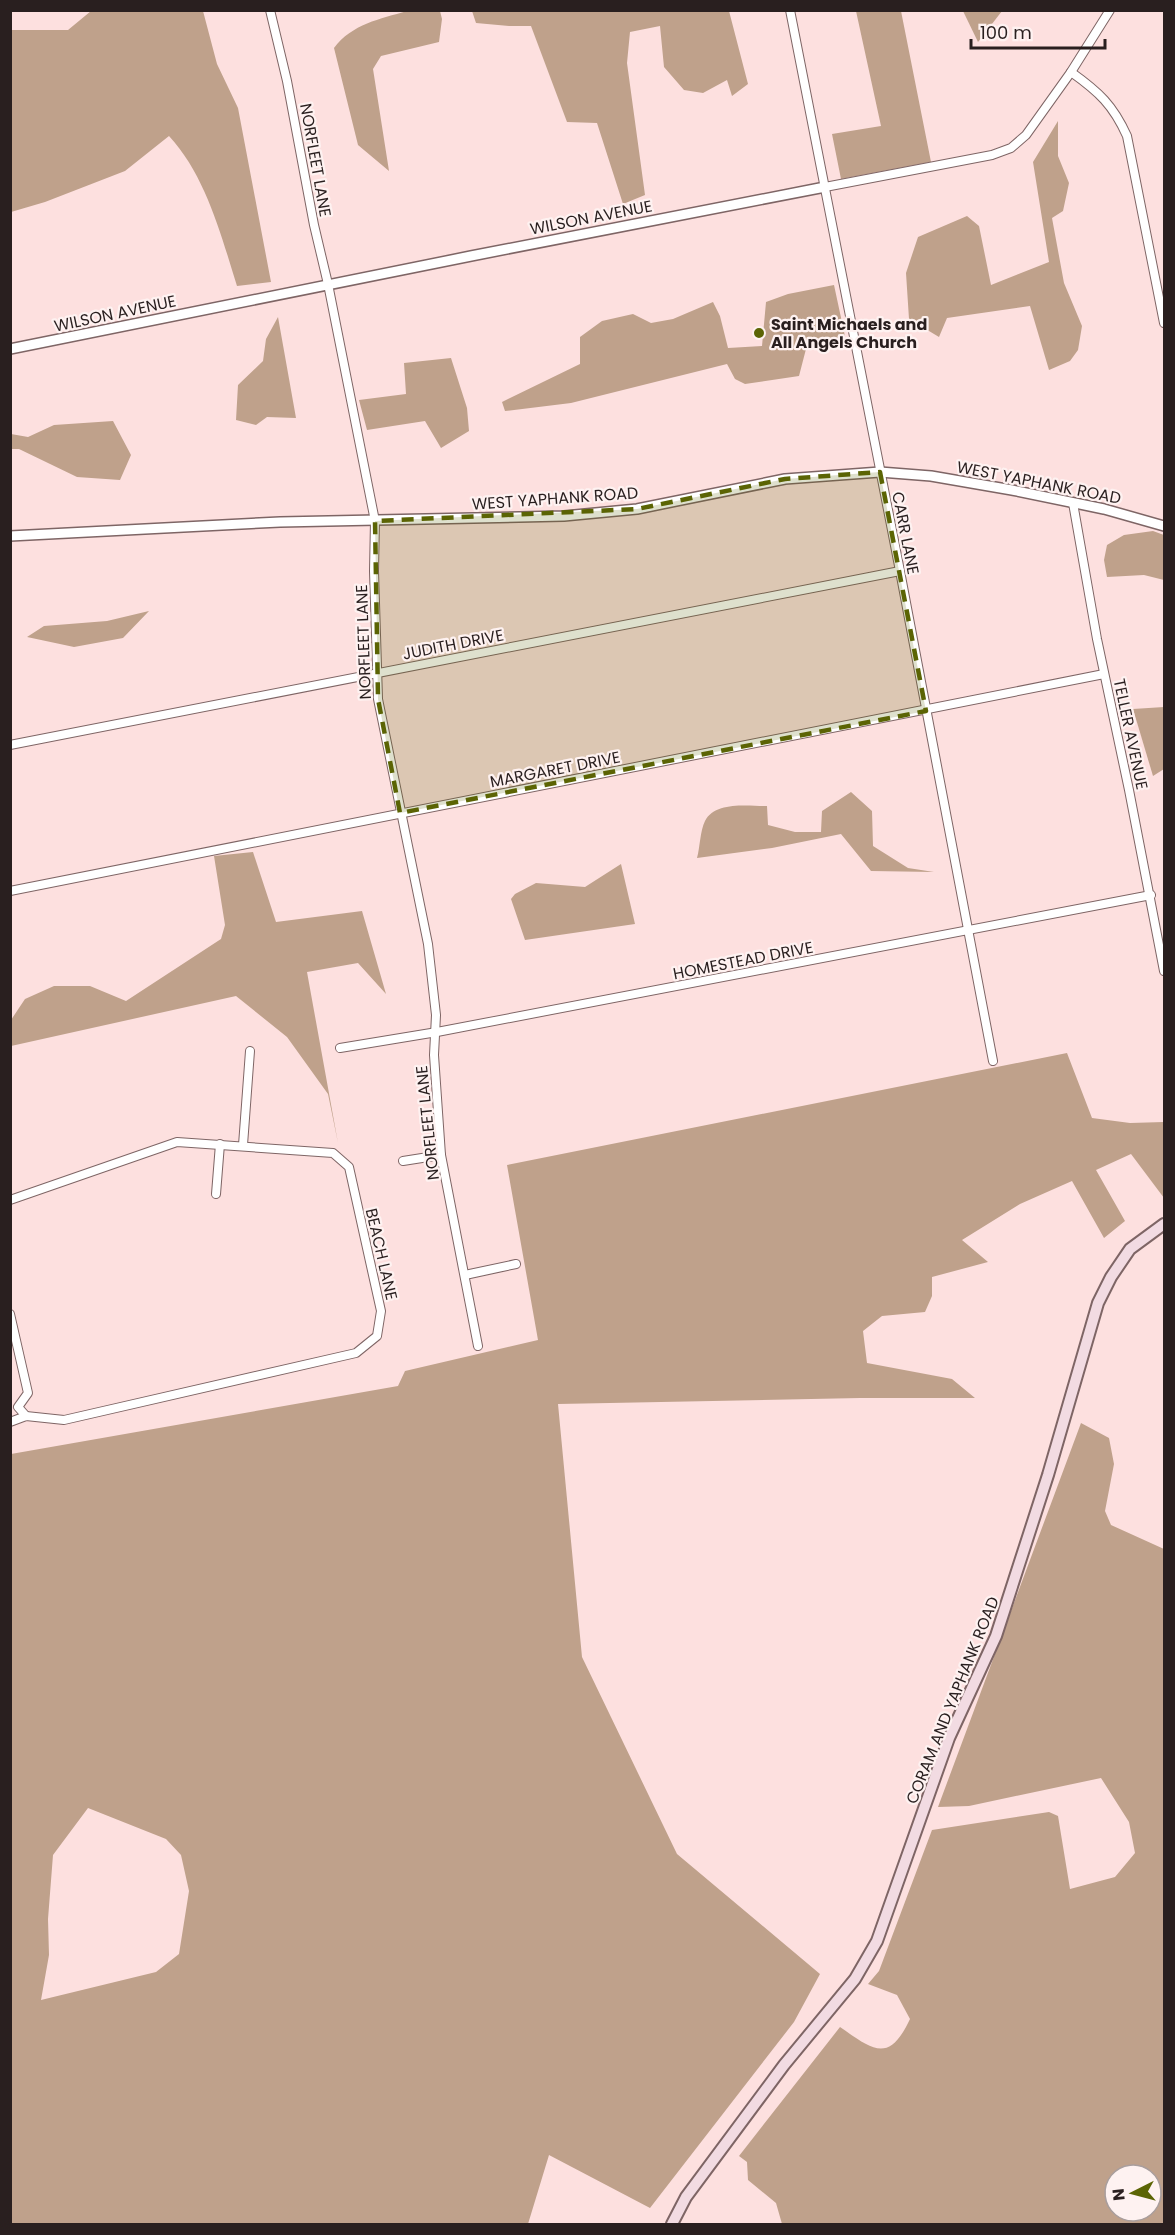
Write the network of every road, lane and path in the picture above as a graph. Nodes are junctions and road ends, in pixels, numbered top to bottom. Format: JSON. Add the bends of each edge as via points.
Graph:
{"nodes":[{"id":1,"x":270,"y":10,"type":"edge"},
{"id":2,"x":790,"y":10,"type":"edge"},
{"id":3,"x":1110,"y":10,"type":"edge"},
{"id":4,"x":1071,"y":72,"type":"junction"},
{"id":5,"x":825,"y":187,"type":"junction"},
{"id":6,"x":328,"y":284,"type":"junction"},
{"id":7,"x":1164,"y":323,"type":"edge"},
{"id":8,"x":10,"y":349,"type":"edge"},
{"id":9,"x":880,"y":472,"type":"junction"},
{"id":10,"x":1073,"y":503,"type":"junction"},
{"id":11,"x":375,"y":521,"type":"junction"},
{"id":12,"x":1164,"y":526,"type":"edge"},
{"id":13,"x":10,"y":536,"type":"edge"},
{"id":14,"x":900,"y":571,"type":"junction"},
{"id":15,"x":378,"y":673,"type":"junction"},
{"id":16,"x":1104,"y":675,"type":"junction"},
{"id":17,"x":926,"y":711,"type":"junction"},
{"id":18,"x":10,"y":745,"type":"edge"},
{"id":19,"x":400,"y":813,"type":"junction"},
{"id":20,"x":10,"y":891,"type":"edge"},
{"id":21,"x":1151,"y":896,"type":"junction"},
{"id":22,"x":969,"y":930,"type":"junction"},
{"id":23,"x":1164,"y":971,"type":"edge"},
{"id":24,"x":436,"y":1032,"type":"junction"},
{"id":25,"x":340,"y":1048,"type":"dead end"},
{"id":26,"x":250,"y":1051,"type":"dead end"},
{"id":27,"x":993,"y":1061,"type":"dead end"},
{"id":28,"x":220,"y":1144,"type":"junction"},
{"id":29,"x":243,"y":1145,"type":"junction"},
{"id":30,"x":441,"y":1155,"type":"junction"},
{"id":31,"x":403,"y":1161,"type":"dead end"},
{"id":32,"x":216,"y":1194,"type":"dead end"},
{"id":33,"x":10,"y":1200,"type":"edge"},
{"id":34,"x":1164,"y":1224,"type":"edge"},
{"id":35,"x":516,"y":1264,"type":"dead end"},
{"id":36,"x":465,"y":1275,"type":"junction"},
{"id":37,"x":10,"y":1314,"type":"edge"},
{"id":38,"x":478,"y":1346,"type":"dead end"},
{"id":39,"x":26,"y":1416,"type":"junction"},
{"id":40,"x":10,"y":1422,"type":"edge"},
{"id":41,"x":672,"y":2224,"type":"edge"}],
"edges":[{"from":1,"to":6,"type":"street","name":"NORFLEET LANE"},
{"from":2,"to":5,"type":"street","name":"CARR LANE"},
{"from":3,"to":4,"type":"street","name":"WILSON AVENUE"},
{"from":4,"to":5,"type":"street","name":"WILSON AVENUE","via":[[1026,135],[1011,148]]},
{"from":4,"to":7,"type":"street","via":[[1098,91],[1127,136]]},
{"from":5,"to":6,"type":"street","name":"WILSON AVENUE"},
{"from":5,"to":9,"type":"street","name":"CARR LANE"},
{"from":6,"to":8,"type":"street","name":"WILSON AVENUE"},
{"from":6,"to":11,"type":"street","name":"NORFLEET LANE"},
{"from":9,"to":10,"type":"street","name":"WEST YAPHANK ROAD","via":[[931,476]]},
{"from":9,"to":11,"type":"street","name":"WEST YAPHANK ROAD","via":[[784,479],[626,510],[564,516]]},
{"from":9,"to":14,"type":"street","name":"CARR LANE"},
{"from":10,"to":12,"type":"street","name":"WEST YAPHANK ROAD"},
{"from":10,"to":16,"type":"street","name":"TELLER AVENUE"},
{"from":11,"to":13,"type":"street","name":"WEST YAPHANK ROAD"},
{"from":11,"to":15,"type":"street","name":"NORFLEET LANE"},
{"from":14,"to":15,"type":"street","name":"JUDITH DRIVE"},
{"from":14,"to":17,"type":"street","name":"CARR LANE"},
{"from":15,"to":18,"type":"street","name":"JUDITH DRIVE"},
{"from":15,"to":19,"type":"street","name":"NORFLEET LANE","via":[[378,699]]},
{"from":16,"to":17,"type":"street","name":"MARGARET DRIVE"},
{"from":16,"to":21,"type":"street","name":"TELLER AVENUE"},
{"from":17,"to":19,"type":"street","name":"MARGARET DRIVE"},
{"from":17,"to":22,"type":"street","name":"CARR LANE"},
{"from":19,"to":20,"type":"street","name":"MARGARET DRIVE"},
{"from":19,"to":24,"type":"street","name":"NORFLEET LANE","via":[[428,944]]},
{"from":21,"to":22,"type":"street","name":"HOMESTEAD DRIVE"},
{"from":21,"to":23,"type":"street","name":"TELLER AVENUE"},
{"from":22,"to":24,"type":"street","name":"HOMESTEAD DRIVE"},
{"from":22,"to":27,"type":"street","name":"CARR LANE"},
{"from":24,"to":25,"type":"street","name":"HOMESTEAD DRIVE"},
{"from":24,"to":30,"type":"street","name":"NORFLEET LANE"},
{"from":26,"to":29,"type":"street"},
{"from":28,"to":29,"type":"street","name":"BEACH LANE"},
{"from":28,"to":32,"type":"street"},
{"from":28,"to":33,"type":"street","name":"BEACH LANE","via":[[177,1142]]},
{"from":29,"to":39,"type":"street","name":"BEACH LANE","via":[[333,1153],[349,1167],[381,1311],[376,1336],[356,1353],[182,1395],[64,1420]]},
{"from":30,"to":31,"type":"street"},
{"from":30,"to":36,"type":"street","name":"NORFLEET LANE"},
{"from":34,"to":41,"type":"main road","name":"CORAM AND YAPHANK ROAD","via":[[1130,1249],[1098,1303],[1011,1594],[950,1738],[877,1941],[855,1978],[784,2065],[686,2198]]},
{"from":35,"to":36,"type":"street"},
{"from":36,"to":38,"type":"street","name":"NORFLEET LANE"},
{"from":37,"to":39,"type":"street","via":[[28,1393],[18,1407]]},
{"from":39,"to":40,"type":"street","name":"BEACH LANE"}]}
